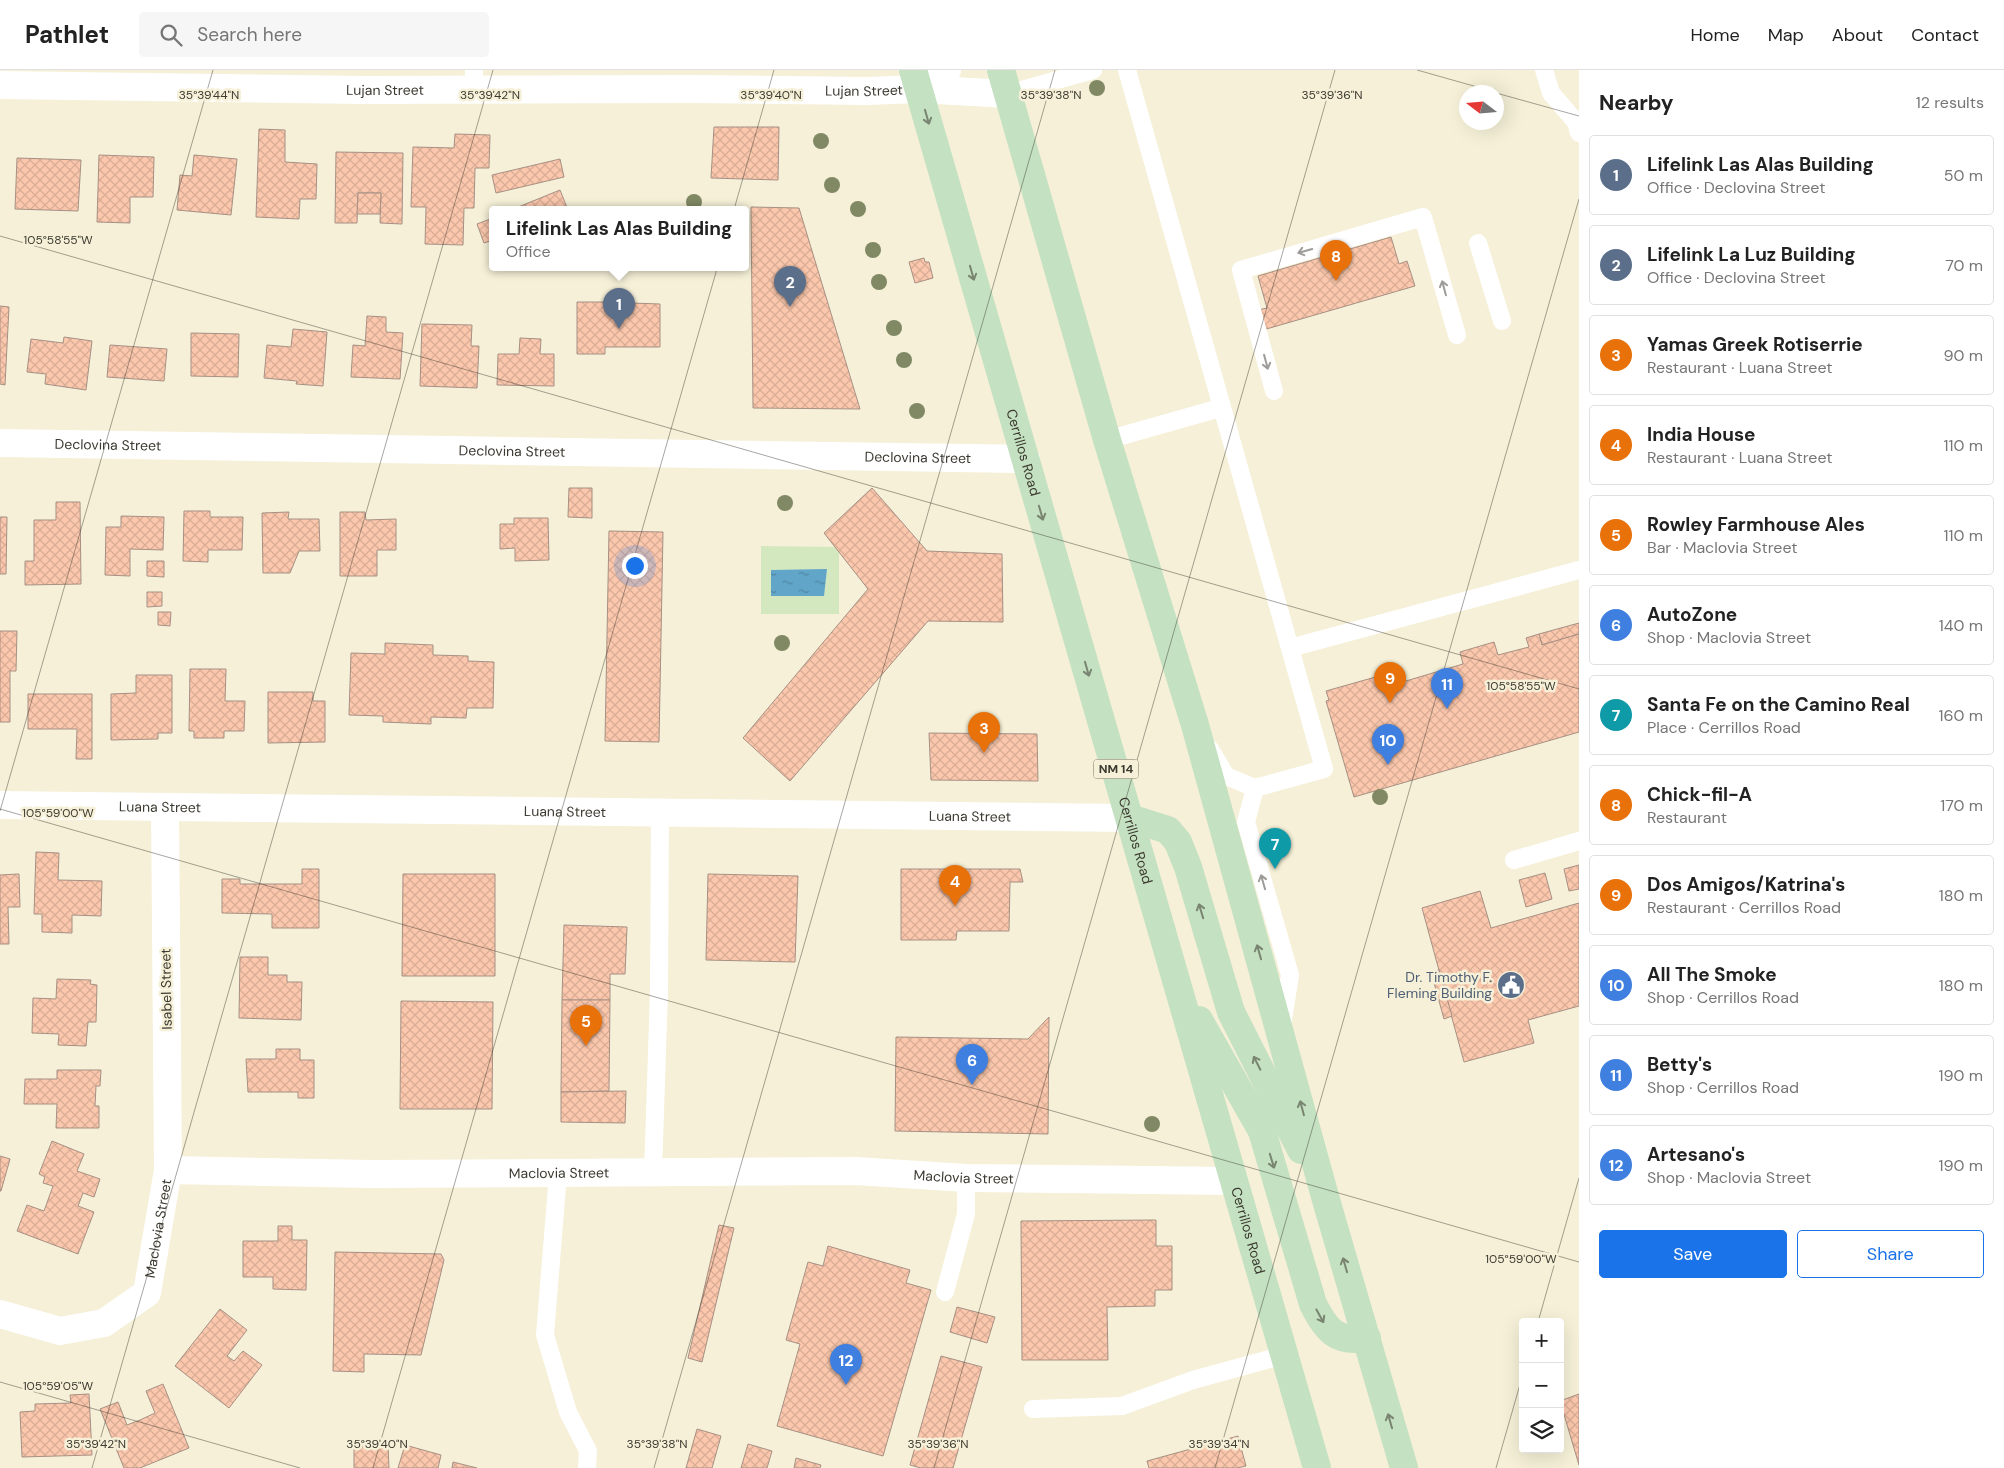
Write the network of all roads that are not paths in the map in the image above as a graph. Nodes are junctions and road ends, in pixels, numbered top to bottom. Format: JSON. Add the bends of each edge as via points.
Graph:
{"nodes":[{"id":1,"x":947,"y":70,"type":"edge"},
{"id":2,"x":1093,"y":70,"type":"edge"},
{"id":3,"x":1127,"y":70,"type":"edge"},
{"id":4,"x":1544,"y":70,"type":"edge"},
{"id":5,"x":474,"y":79,"type":"edge"},
{"id":6,"x":916,"y":80,"type":"edge"},
{"id":7,"x":1004,"y":82,"type":"edge"},
{"id":8,"x":0,"y":86,"type":"edge"},
{"id":9,"x":1579,"y":133,"type":"edge"},
{"id":10,"x":1478,"y":243,"type":"dead end"},
{"id":11,"x":1502,"y":321,"type":"dead end"},
{"id":12,"x":1457,"y":335,"type":"dead end"},
{"id":13,"x":1274,"y":391,"type":"dead end"},
{"id":14,"x":1220,"y":408,"type":"junction"},
{"id":15,"x":1106,"y":440,"type":"junction"},
{"id":16,"x":0,"y":443,"type":"edge"},
{"id":17,"x":1026,"y":459,"type":"junction"},
{"id":18,"x":1579,"y":570,"type":"edge"},
{"id":19,"x":1290,"y":648,"type":"junction"},
{"id":20,"x":1195,"y":725,"type":"junction"},
{"id":21,"x":1255,"y":788,"type":"junction"},
{"id":22,"x":0,"y":805,"type":"edge"},
{"id":23,"x":165,"y":808,"type":"junction"},
{"id":24,"x":660,"y":813,"type":"junction"},
{"id":25,"x":1130,"y":818,"type":"junction"},
{"id":26,"x":1579,"y":841,"type":"edge"},
{"id":27,"x":1514,"y":860,"type":"dead end"},
{"id":28,"x":1176,"y":979,"type":"junction"},
{"id":29,"x":1281,"y":1031,"type":"junction"},
{"id":30,"x":168,"y":1170,"type":"junction"},
{"id":31,"x":558,"y":1174,"type":"junction"},
{"id":32,"x":653,"y":1174,"type":"junction"},
{"id":33,"x":966,"y":1178,"type":"junction"},
{"id":34,"x":1234,"y":1181,"type":"junction"},
{"id":35,"x":1326,"y":1200,"type":"junction"},
{"id":36,"x":945,"y":1292,"type":"dead end"},
{"id":37,"x":0,"y":1314,"type":"edge"},
{"id":38,"x":1367,"y":1338,"type":"junction"},
{"id":39,"x":1284,"y":1355,"type":"junction"},
{"id":40,"x":1033,"y":1409,"type":"dead end"},
{"id":41,"x":587,"y":1468,"type":"edge"},
{"id":42,"x":1317,"y":1468,"type":"edge"},
{"id":43,"x":1404,"y":1468,"type":"edge"}],
"edges":[{"from":1,"to":6,"type":"street","name":"Lujan Street"},
{"from":2,"to":7,"type":"lane"},
{"from":3,"to":14,"type":"lane"},
{"from":4,"to":9,"type":"lane","via":[[1551,93],[1576,122]]},
{"from":5,"to":6,"type":"street","name":"Lujan Street","via":[[867,91]]},
{"from":5,"to":8,"type":"street","name":"Lujan Street","via":[[366,90]]},
{"from":6,"to":7,"type":"street","name":"Lujan Street"},
{"from":6,"to":17,"type":"main road","name":"Cerrillos Road","number":"NM 14","one_way":true},
{"from":7,"to":15,"type":"main road"},
{"from":10,"to":11,"type":"lane"},
{"from":12,"to":13,"type":"lane","one_way":true,"via":[[1423,217],[1241,270]]},
{"from":14,"to":15,"type":"lane"},
{"from":14,"to":19,"type":"lane"},
{"from":15,"to":20,"type":"main road"},
{"from":16,"to":17,"type":"street","name":"Declovina Street"},
{"from":17,"to":25,"type":"main road","name":"Cerrillos Road","number":"NM 14","one_way":true},
{"from":18,"to":19,"type":"lane"},
{"from":19,"to":21,"type":"lane","via":[[1324,769]]},
{"from":20,"to":21,"type":"lane","via":[[1226,776]]},
{"from":29,"to":20,"type":"main road","one_way":true},
{"from":29,"to":21,"type":"lane","one_way":true,"via":[[1290,975],[1246,822]]},
{"from":22,"to":23,"type":"street","name":"Luana Street"},
{"from":23,"to":24,"type":"street","name":"Luana Street"},
{"from":23,"to":30,"type":"street","name":"Isabel Street"},
{"from":24,"to":25,"type":"street","name":"Luana Street"},
{"from":24,"to":32,"type":"lane"},
{"from":25,"to":28,"type":"main road","name":"Cerrillos Road","number":"NM 14"},
{"from":35,"to":25,"type":"main road","one_way":true,"via":[[1231,1012],[1178,842],[1168,830]]},
{"from":26,"to":27,"type":"lane"},
{"from":28,"to":34,"type":"main road","name":"Cerrillos Road","number":"NM 14"},
{"from":28,"to":38,"type":"main road","one_way":true,"via":[[1262,1131],[1313,1304],[1321,1320],[1328,1330],[1351,1341]]},
{"from":35,"to":29,"type":"main road","one_way":true},
{"from":30,"to":31,"type":"street","name":"Maclovia Street"},
{"from":30,"to":37,"type":"street","name":"Maclovia Street","via":[[147,1293],[104,1323],[60,1331]]},
{"from":31,"to":32,"type":"street","name":"Maclovia Street"},
{"from":31,"to":41,"type":"lane","via":[[545,1335],[568,1412],[588,1451]]},
{"from":32,"to":33,"type":"street","name":"Maclovia Street","via":[[856,1171]]},
{"from":33,"to":34,"type":"street","name":"Maclovia Street"},
{"from":33,"to":36,"type":"lane","via":[[966,1214]]},
{"from":34,"to":39,"type":"main road","name":"Cerrillos Road","number":"NM 14"},
{"from":38,"to":35,"type":"main road","one_way":true},
{"from":43,"to":38,"type":"main road","one_way":true},
{"from":39,"to":40,"type":"lane","via":[[1193,1380],[1122,1406]]},
{"from":39,"to":42,"type":"main road","name":"Cerrillos Road","number":"NM 14"}]}
